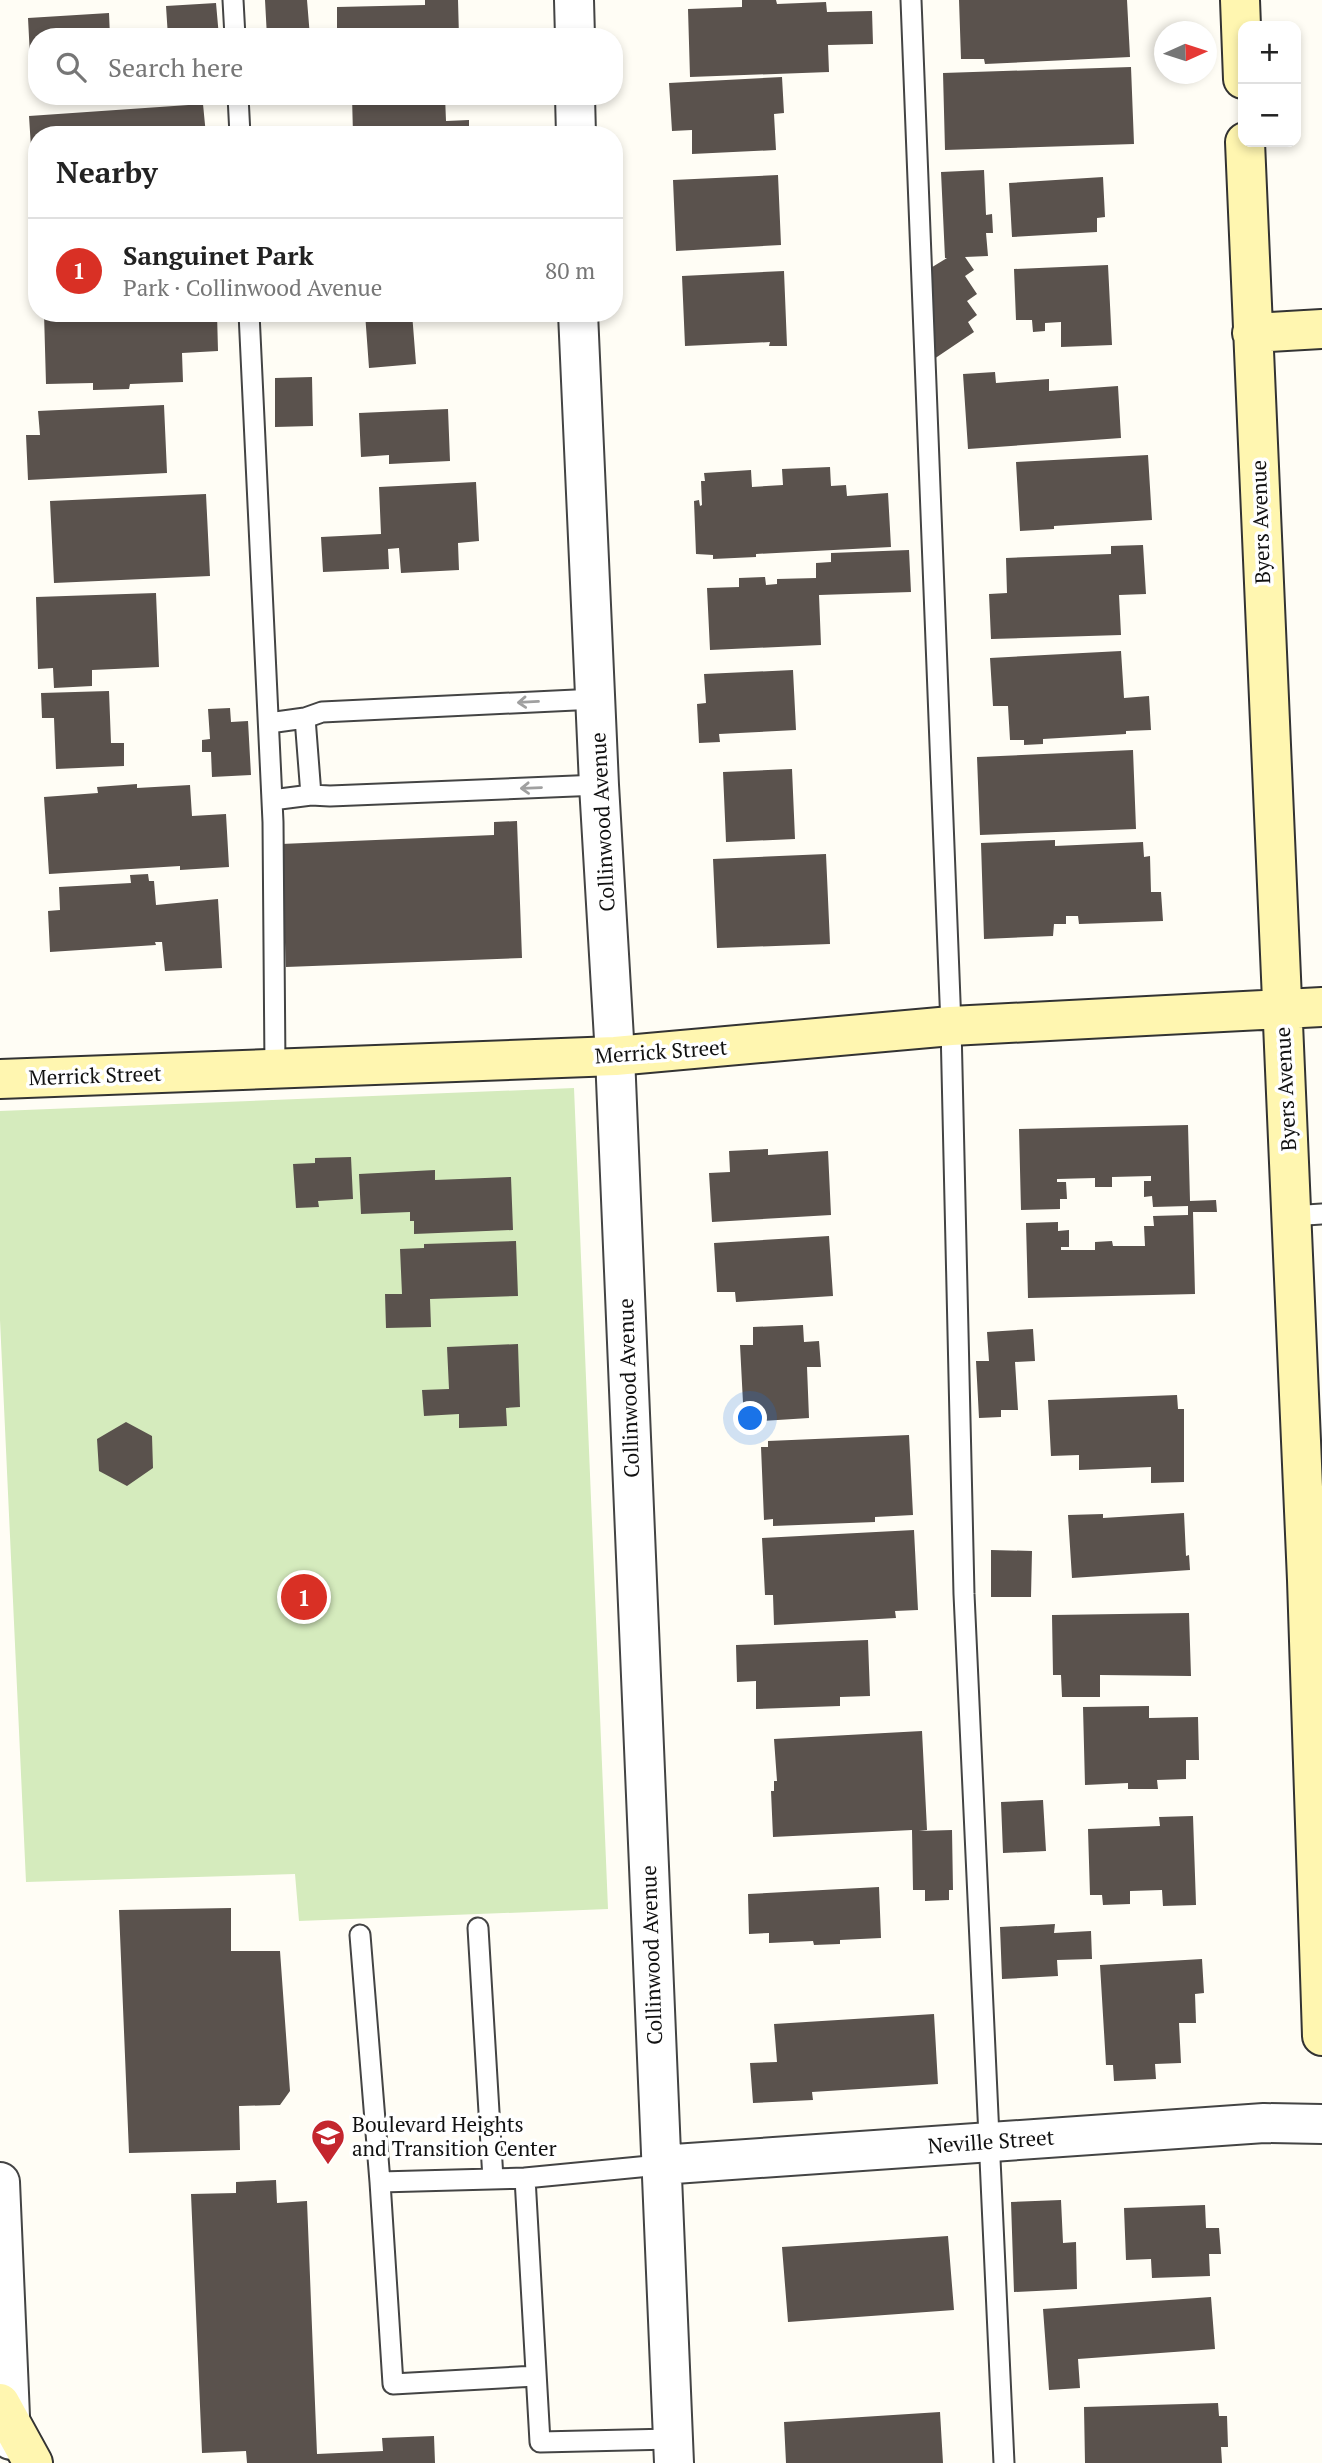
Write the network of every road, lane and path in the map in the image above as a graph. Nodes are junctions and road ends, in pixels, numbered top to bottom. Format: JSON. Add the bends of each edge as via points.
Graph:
{"nodes":[{"id":1,"x":233,"y":0,"type":"edge"},
{"id":2,"x":574,"y":0,"type":"edge"},
{"id":3,"x":911,"y":0,"type":"edge"},
{"id":4,"x":1240,"y":0,"type":"edge"},
{"id":5,"x":1241,"y":21,"type":"edge"},
{"id":6,"x":235,"y":28,"type":"edge"},
{"id":7,"x":575,"y":28,"type":"edge"},
{"id":8,"x":238,"y":105,"type":"edge"},
{"id":9,"x":575,"y":105,"type":"edge"},
{"id":10,"x":240,"y":126,"type":"edge"},
{"id":11,"x":576,"y":126,"type":"edge"},
{"id":12,"x":1245,"y":147,"type":"edge"},
{"id":13,"x":250,"y":322,"type":"edge"},
{"id":14,"x":578,"y":322,"type":"edge"},
{"id":15,"x":1322,"y":329,"type":"edge"},
{"id":16,"x":1252,"y":333,"type":"junction"},
{"id":17,"x":596,"y":699,"type":"junction"},
{"id":18,"x":305,"y":719,"type":"junction"},
{"id":19,"x":269,"y":723,"type":"junction"},
{"id":20,"x":599,"y":785,"type":"junction"},
{"id":21,"x":311,"y":795,"type":"junction"},
{"id":22,"x":272,"y":800,"type":"junction"},
{"id":23,"x":1322,"y":1007,"type":"edge"},
{"id":24,"x":1281,"y":1008,"type":"junction"},
{"id":25,"x":951,"y":1026,"type":"junction"},
{"id":26,"x":615,"y":1056,"type":"junction"},
{"id":27,"x":275,"y":1068,"type":"junction"},
{"id":28,"x":0,"y":1079,"type":"edge"},
{"id":29,"x":1306,"y":1215,"type":"edge"},
{"id":30,"x":1314,"y":1579,"type":"edge"},
{"id":31,"x":478,"y":1928,"type":"dead end"},
{"id":32,"x":360,"y":1935,"type":"dead end"},
{"id":33,"x":1322,"y":2036,"type":"edge"},
{"id":34,"x":1322,"y":2124,"type":"edge"},
{"id":35,"x":989,"y":2141,"type":"junction"},
{"id":36,"x":660,"y":2165,"type":"junction"},
{"id":37,"x":525,"y":2178,"type":"junction"},
{"id":38,"x":493,"y":2179,"type":"junction"},
{"id":39,"x":0,"y":2182,"type":"edge"},
{"id":40,"x":380,"y":2182,"type":"junction"},
{"id":41,"x":536,"y":2376,"type":"junction"},
{"id":42,"x":5,"y":2412,"type":"edge"},
{"id":43,"x":673,"y":2451,"type":"edge"},
{"id":44,"x":12,"y":2463,"type":"edge"},
{"id":45,"x":33,"y":2463,"type":"edge"},
{"id":46,"x":1003,"y":2463,"type":"edge"}],
"edges":[{"from":1,"to":6,"type":"lane"},
{"from":2,"to":7,"type":"street"},
{"from":3,"to":25,"type":"lane"},
{"from":4,"to":5,"type":"street"},
{"from":8,"to":10,"type":"lane"},
{"from":9,"to":11,"type":"street"},
{"from":12,"to":16,"type":"street","name":"Byers Avenue"},
{"from":13,"to":19,"type":"lane"},
{"from":14,"to":17,"type":"street","name":"Collinwood Avenue"},
{"from":15,"to":16,"type":"street"},
{"from":16,"to":24,"type":"street","name":"Byers Avenue"},
{"from":17,"to":18,"type":"lane","one_way":true,"via":[[322,712]]},
{"from":17,"to":20,"type":"street","name":"Collinwood Avenue"},
{"from":18,"to":19,"type":"lane"},
{"from":18,"to":21,"type":"lane"},
{"from":19,"to":22,"type":"lane"},
{"from":20,"to":21,"type":"lane","one_way":true},
{"from":20,"to":26,"type":"street","name":"Collinwood Avenue"},
{"from":21,"to":22,"type":"lane"},
{"from":22,"to":27,"type":"lane"},
{"from":23,"to":24,"type":"street","name":"Merrick Street"},
{"from":24,"to":25,"type":"street","name":"Merrick Street"},
{"from":24,"to":29,"type":"street","name":"Byers Avenue"},
{"from":25,"to":26,"type":"street","name":"Merrick Street"},
{"from":25,"to":35,"type":"lane","via":[[964,1594]]},
{"from":26,"to":27,"type":"street","name":"Merrick Street"},
{"from":26,"to":36,"type":"street","name":"Collinwood Avenue"},
{"from":27,"to":28,"type":"street","name":"Merrick Street"},
{"from":29,"to":30,"type":"street","name":"Byers Avenue"},
{"from":30,"to":33,"type":"street","name":"Byers Avenue"},
{"from":31,"to":38,"type":"lane"},
{"from":32,"to":40,"type":"lane"},
{"from":34,"to":35,"type":"street","name":"Neville Street","via":[[1264,2123]]},
{"from":35,"to":36,"type":"street","name":"Neville Street"},
{"from":35,"to":46,"type":"lane"},
{"from":36,"to":37,"type":"lane"},
{"from":36,"to":43,"type":"street","name":"Collinwood Avenue"},
{"from":37,"to":38,"type":"lane"},
{"from":37,"to":41,"type":"lane"},
{"from":38,"to":40,"type":"lane"},
{"from":39,"to":42,"type":"street"},
{"from":40,"to":41,"type":"lane","via":[[393,2384]]},
{"from":41,"to":43,"type":"lane","via":[[540,2442]]},
{"from":42,"to":44,"type":"street"},
{"from":42,"to":45,"type":"street"}]}
